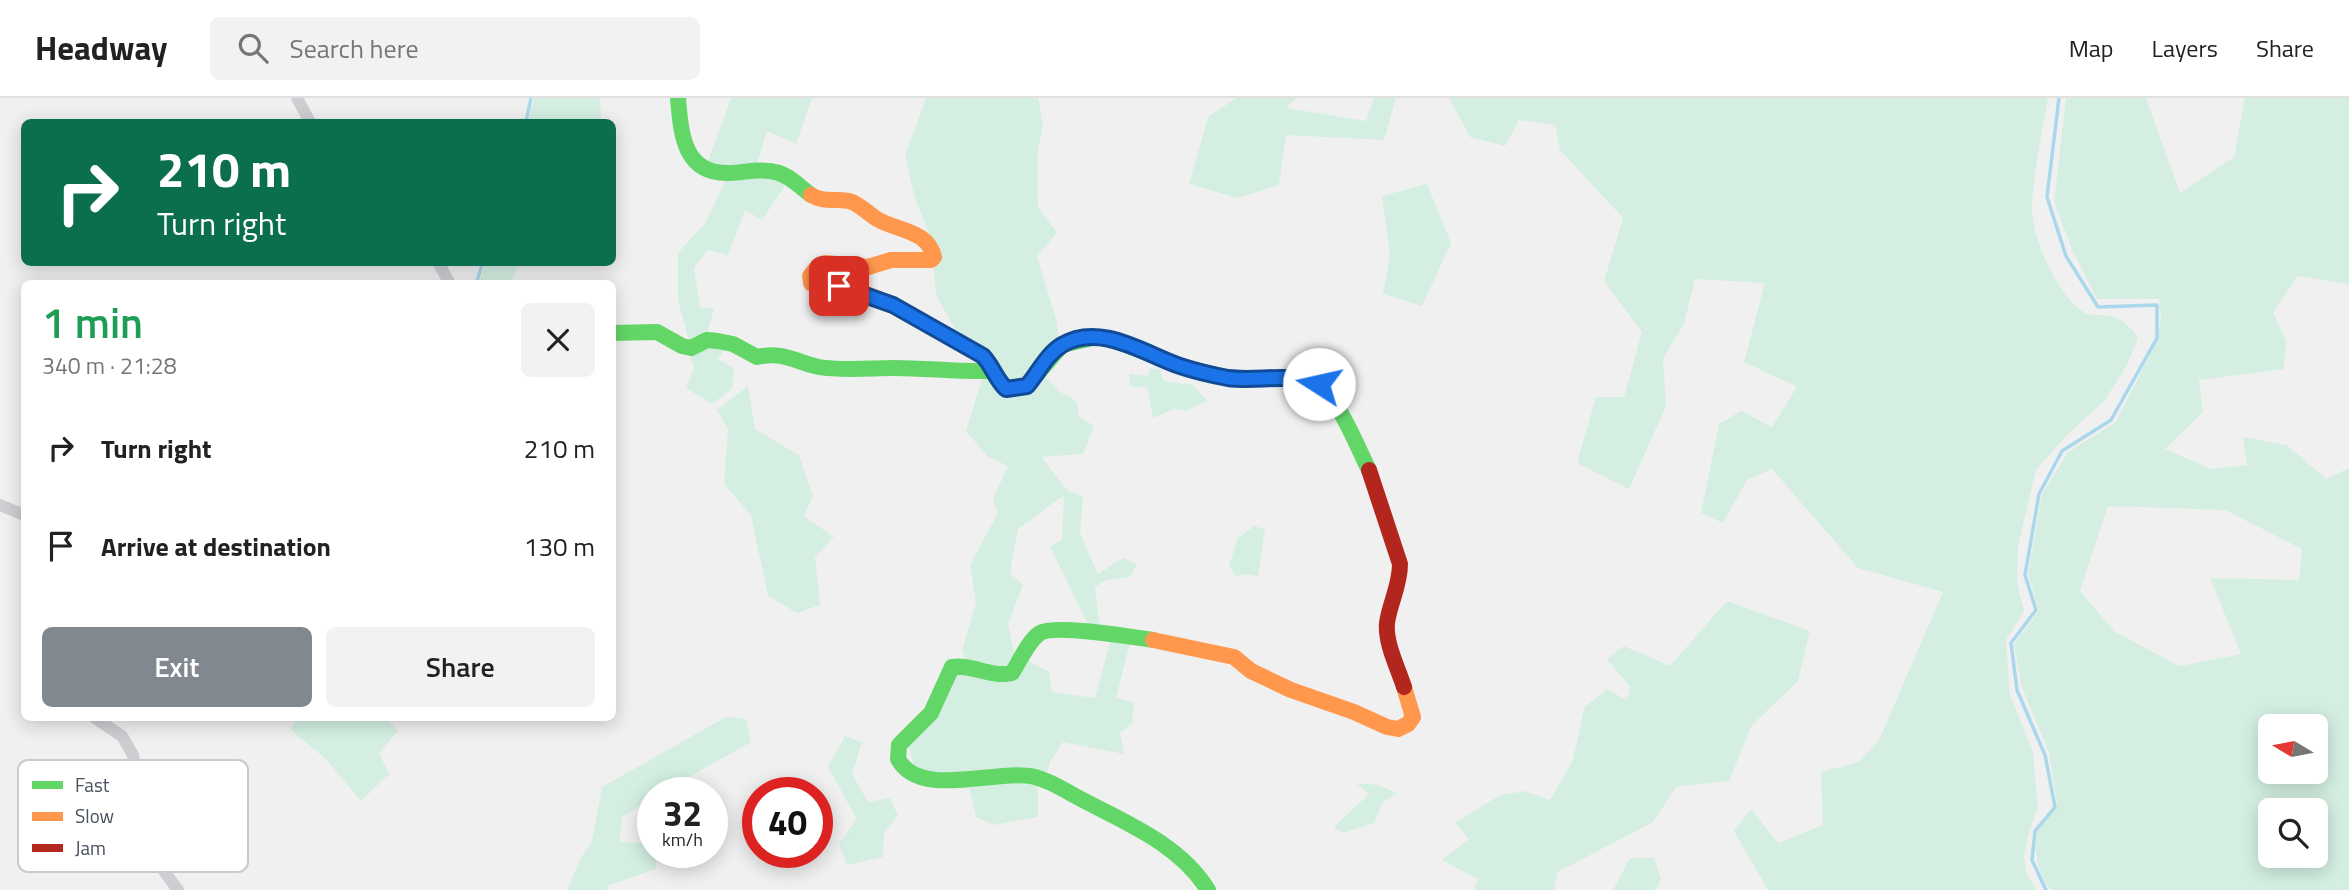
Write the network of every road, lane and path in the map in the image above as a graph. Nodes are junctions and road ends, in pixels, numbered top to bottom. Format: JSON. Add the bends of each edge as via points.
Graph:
{"nodes":[{"id":1,"x":297,"y":98,"type":"edge"},
{"id":2,"x":678,"y":98,"type":"edge"},
{"id":3,"x":309,"y":119,"type":"edge"},
{"id":4,"x":616,"y":333,"type":"edge"},
{"id":5,"x":991,"y":371,"type":"junction"},
{"id":6,"x":0,"y":505,"type":"edge"},
{"id":7,"x":21,"y":514,"type":"edge"},
{"id":8,"x":100,"y":721,"type":"edge"},
{"id":9,"x":134,"y":760,"type":"edge"},
{"id":10,"x":165,"y":872,"type":"edge"},
{"id":11,"x":178,"y":890,"type":"edge"},
{"id":12,"x":1208,"y":890,"type":"edge"}],
"edges":[{"from":1,"to":3,"type":"street"},
{"from":2,"to":5,"type":"street","via":[[686,150],[709,171],[780,173],[819,200],[851,201],[929,243],[934,251],[931,260],[891,260],[868,267],[825,263],[812,271],[811,282],[893,305],[983,356]]},
{"from":4,"to":5,"type":"street","via":[[657,332],[691,348],[718,341],[757,357],[788,356],[820,367]]},
{"from":5,"to":12,"type":"street","via":[[1006,389],[1027,386],[1062,345],[1097,337],[1228,378],[1307,379],[1330,395],[1372,476],[1400,564],[1388,624],[1413,717],[1408,724],[1398,729],[1387,727],[1291,690],[1251,671],[1234,657],[1212,651],[1090,632],[1043,631],[1012,673],[1000,677],[961,664],[952,667],[931,712],[898,747],[902,767],[942,782],[1005,774],[1052,783],[1163,845],[1204,879]]},
{"from":6,"to":7,"type":"street"},
{"from":8,"to":9,"type":"street","via":[[122,736]]},
{"from":10,"to":11,"type":"street"}]}
